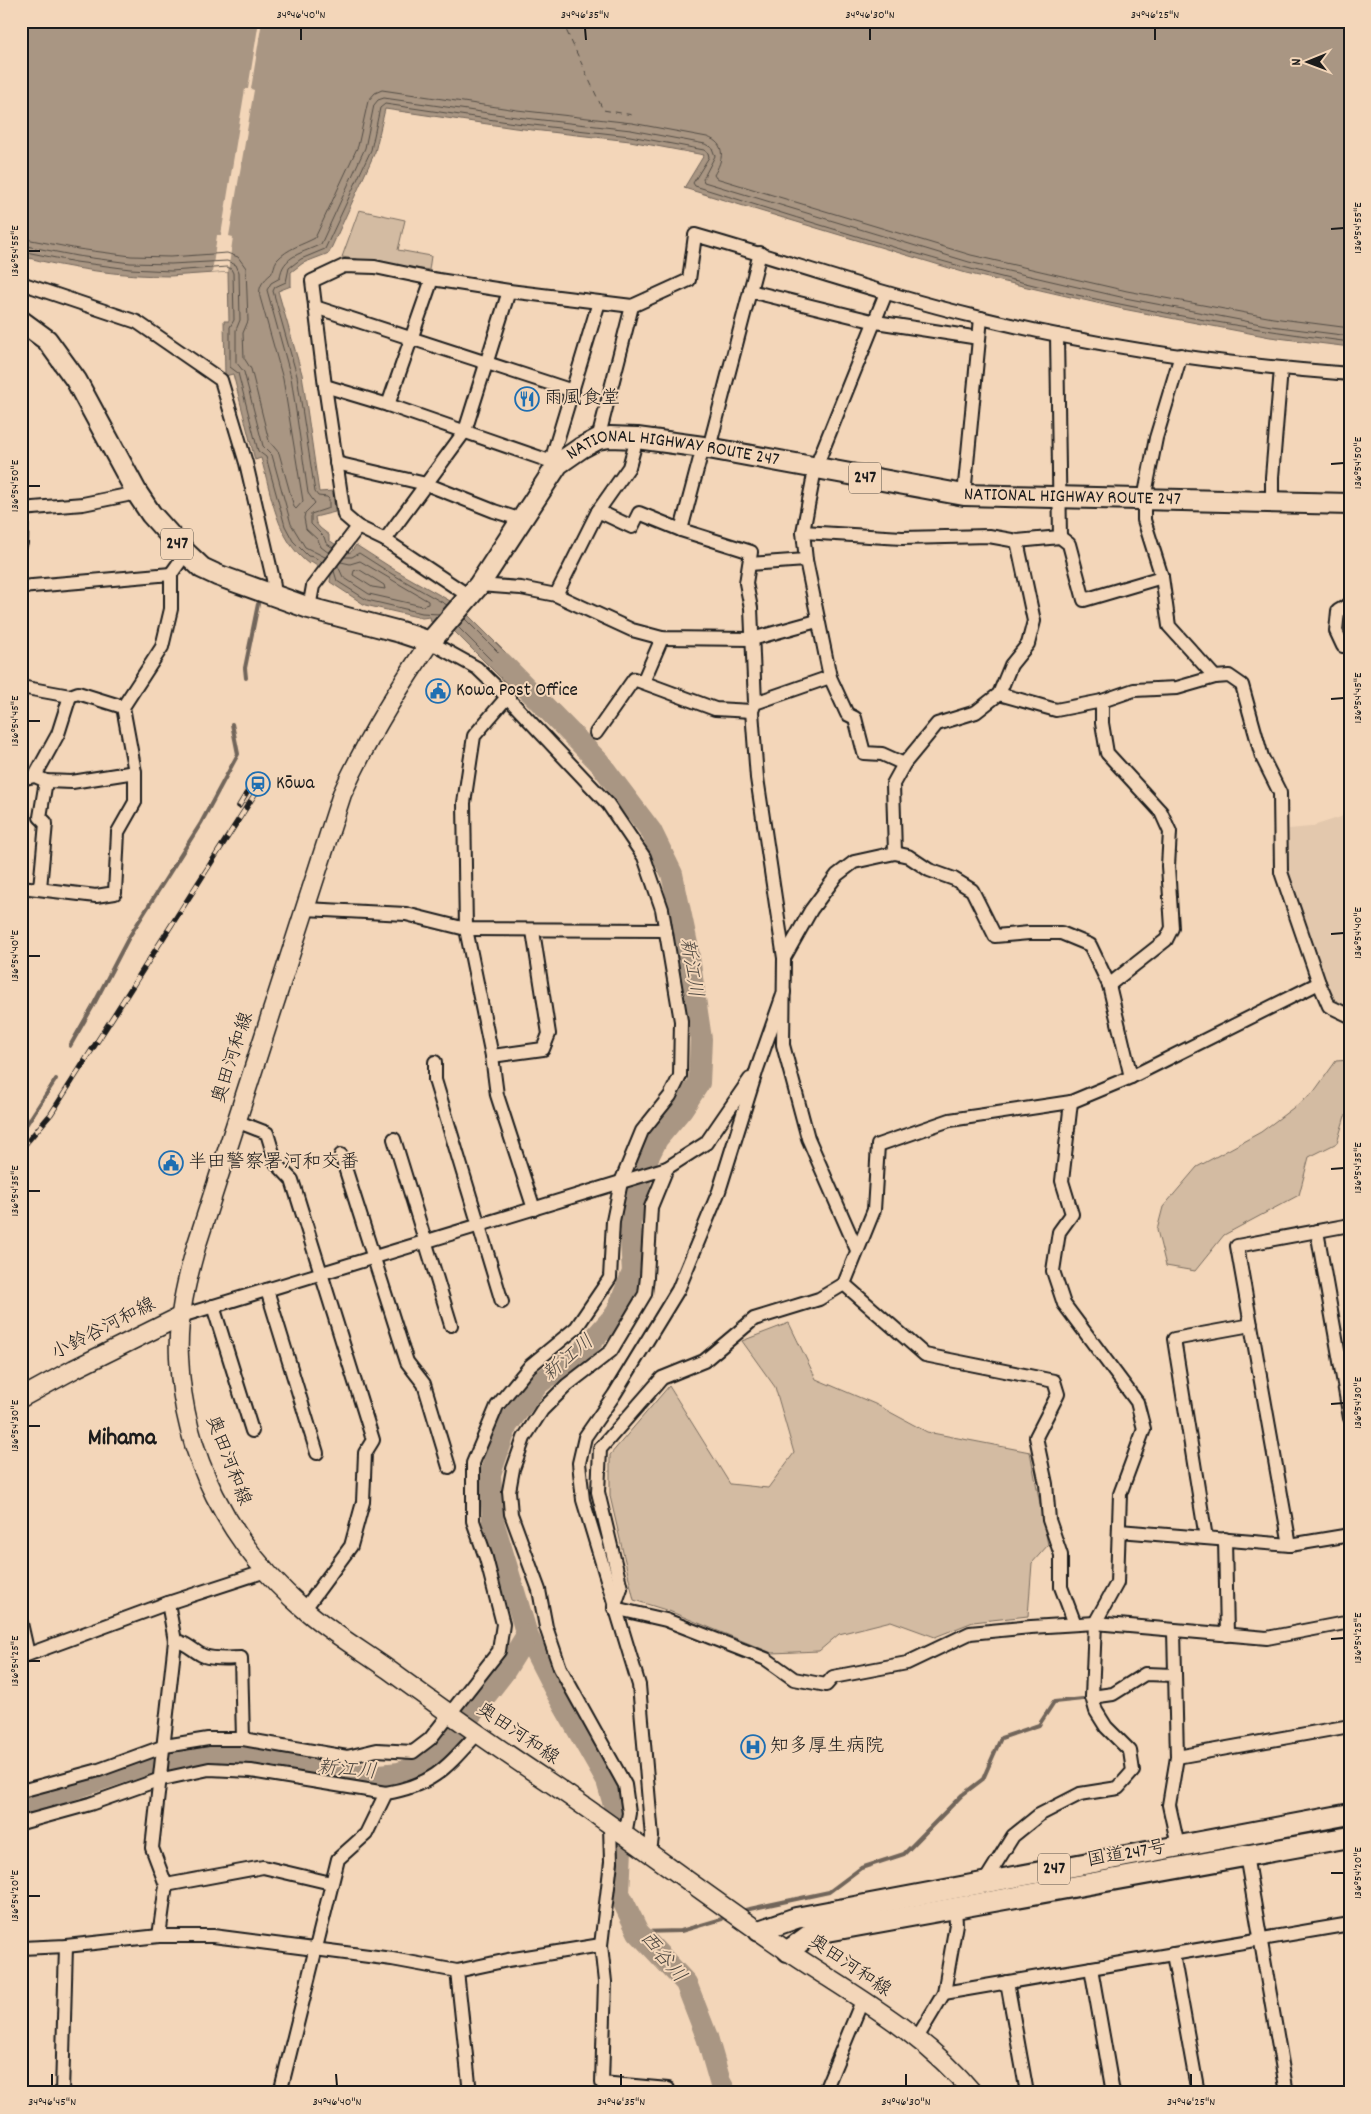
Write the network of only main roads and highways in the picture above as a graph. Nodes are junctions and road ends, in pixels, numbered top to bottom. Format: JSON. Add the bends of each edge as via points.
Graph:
{"nodes":[{"id":1,"x":21,"y":322,"type":"edge"},
{"id":2,"x":1350,"y":504,"type":"edge"},
{"id":3,"x":434,"y":637,"type":"junction"},
{"id":4,"x":181,"y":1316,"type":"junction"},
{"id":5,"x":21,"y":1398,"type":"edge"},
{"id":6,"x":1350,"y":1814,"type":"edge"},
{"id":7,"x":1350,"y":1837,"type":"edge"},
{"id":8,"x":759,"y":1931,"type":"junction"},
{"id":9,"x":788,"y":1951,"type":"junction"},
{"id":10,"x":973,"y":2093,"type":"edge"}],
"edges":[{"from":1,"to":3,"type":"highway","number":"247","via":[[47,340],[76,380],[151,514],[202,568],[309,608],[400,632]]},
{"from":2,"to":3,"type":"highway","name":"NATIONAL HIGHWAY ROUTE 247","number":"247","via":[[964,495],[706,448],[610,437],[598,439],[555,462],[522,520],[470,595]]},
{"from":3,"to":4,"type":"main road","name":"奥田河和線","via":[[400,688],[349,779],[334,816],[196,1247]]},
{"from":4,"to":5,"type":"main road","name":"小鈴谷河和線","via":[[74,1368]]},
{"from":4,"to":8,"type":"main road","name":"奥田河和線","via":[[179,1356],[184,1406],[199,1459],[213,1495],[230,1525],[266,1570],[304,1610]]},
{"from":6,"to":8,"type":"highway","name":"国道247号","number":"247","via":[[796,1918]]},
{"from":7,"to":9,"type":"highway","name":"国道247号","number":"247","via":[[811,1934]]},
{"from":8,"to":9,"type":"main road","name":"奥田河和線"},
{"from":9,"to":10,"type":"main road","name":"奥田河和線","via":[[917,2038],[955,2071]]}]}
